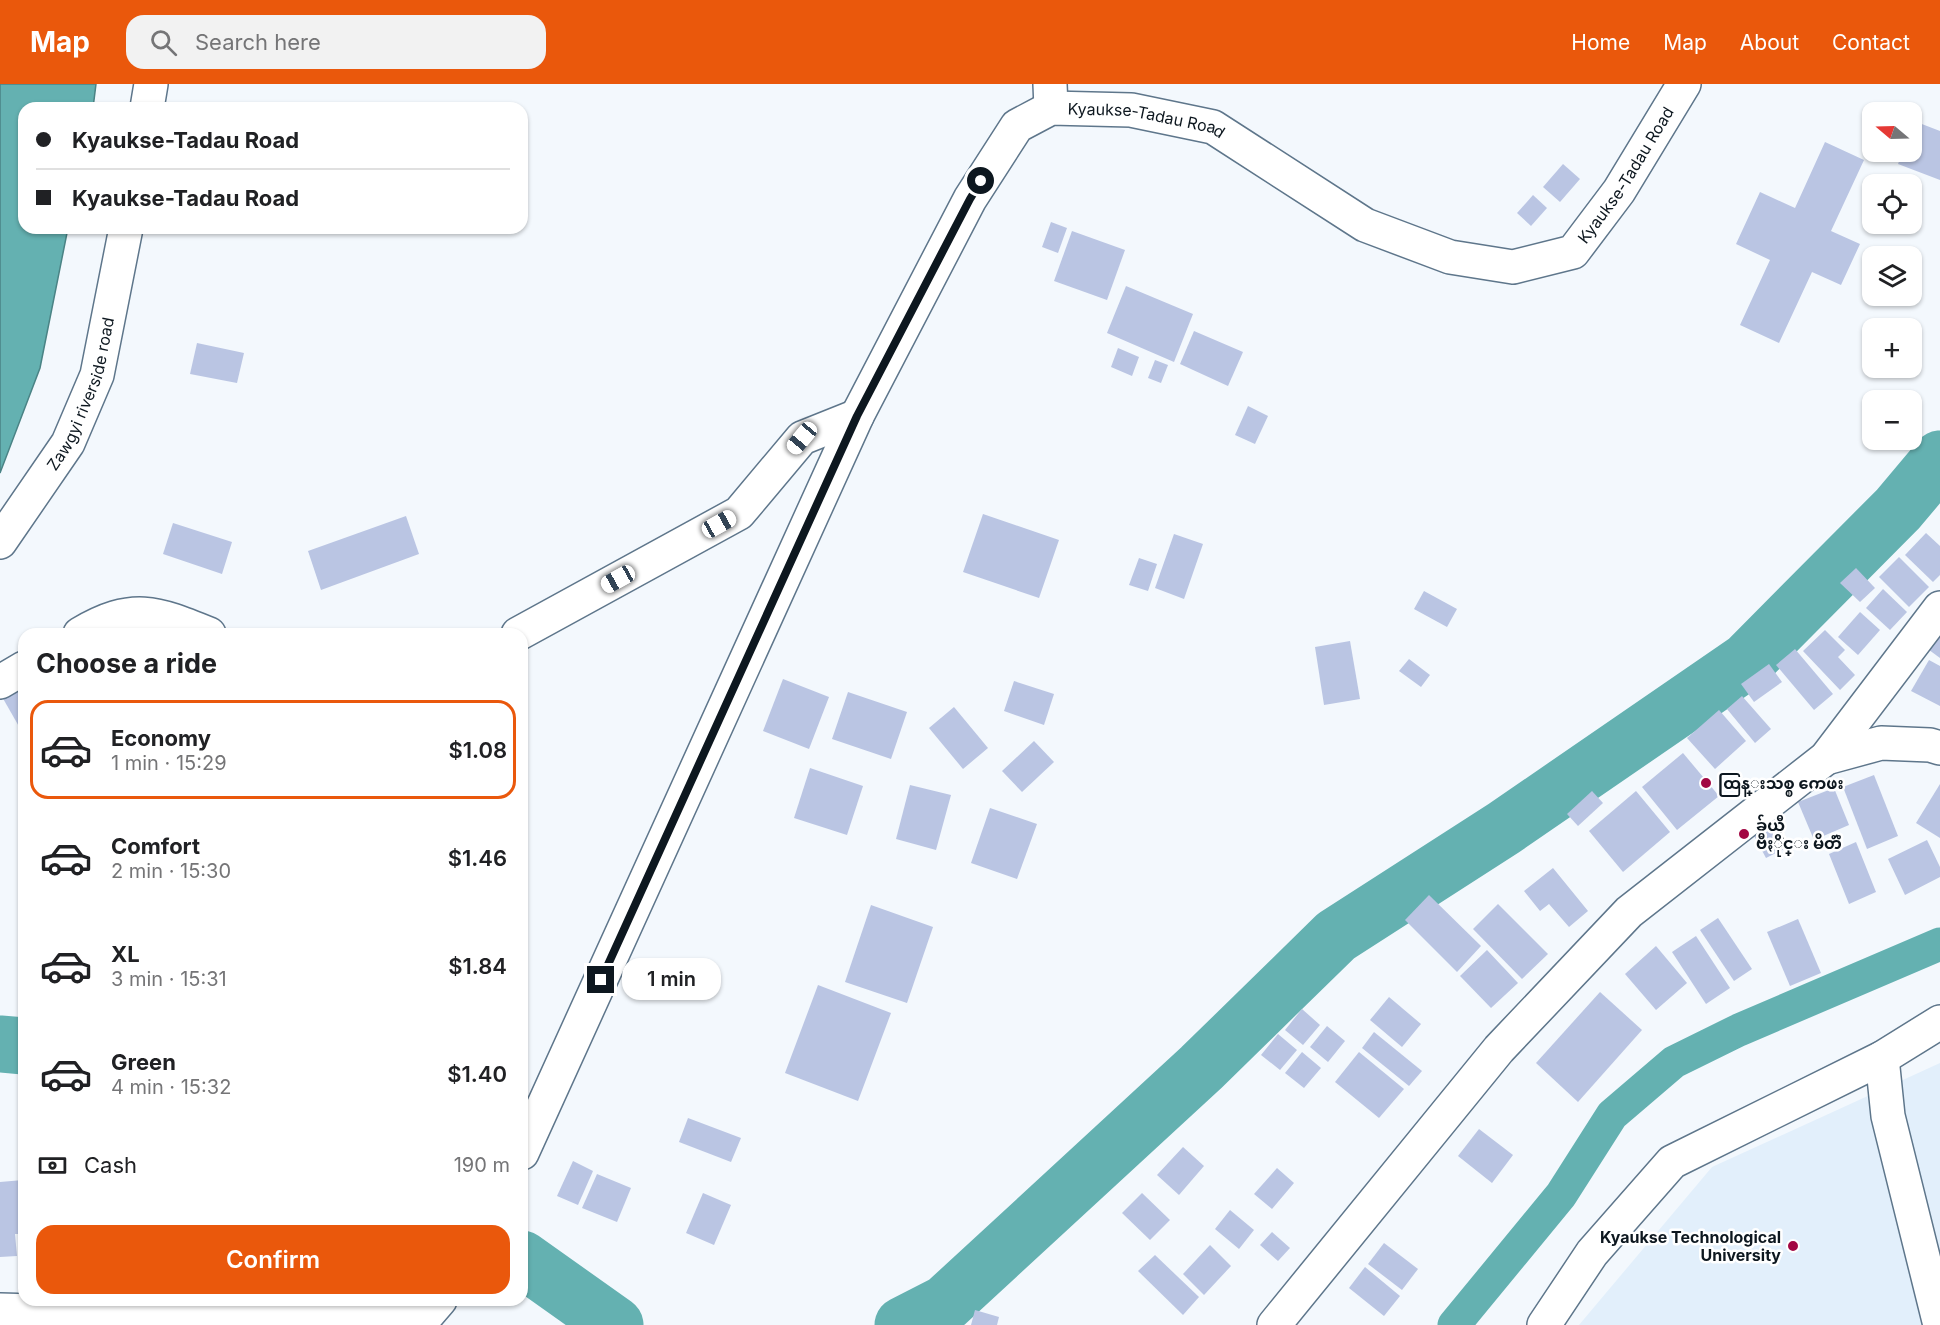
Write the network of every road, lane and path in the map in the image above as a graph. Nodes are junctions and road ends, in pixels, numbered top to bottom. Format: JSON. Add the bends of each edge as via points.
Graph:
{"nodes":[{"id":1,"x":151,"y":84,"type":"edge"},
{"id":2,"x":1684,"y":84,"type":"edge"},
{"id":3,"x":1050,"y":96,"type":"edge"},
{"id":4,"x":148,"y":102,"type":"edge"},
{"id":5,"x":125,"y":234,"type":"edge"},
{"id":6,"x":857,"y":416,"type":"junction"},
{"id":7,"x":0,"y":543,"type":"edge"},
{"id":8,"x":1940,"y":608,"type":"edge"},
{"id":9,"x":91,"y":628,"type":"edge"},
{"id":10,"x":194,"y":628,"type":"edge"},
{"id":11,"x":528,"y":629,"type":"edge"},
{"id":12,"x":18,"y":672,"type":"edge"},
{"id":13,"x":0,"y":682,"type":"edge"},
{"id":14,"x":1940,"y":748,"type":"edge"},
{"id":15,"x":1826,"y":758,"type":"junction"},
{"id":16,"x":1940,"y":1022,"type":"edge"},
{"id":17,"x":1882,"y":1058,"type":"junction"},
{"id":18,"x":528,"y":1140,"type":"edge"},
{"id":19,"x":1934,"y":1273,"type":"edge"},
{"id":20,"x":0,"y":1310,"type":"edge"},
{"id":21,"x":430,"y":1316,"type":"edge"},
{"id":22,"x":1274,"y":1325,"type":"edge"},
{"id":23,"x":1544,"y":1325,"type":"edge"},
{"id":24,"x":1940,"y":1325,"type":"edge"}],
"edges":[{"from":1,"to":4,"type":"street"},
{"from":2,"to":3,"type":"street","name":"Kyaukse-Tadau Road","via":[[1619,191],[1573,252],[1513,267],[1450,257],[1365,225],[1213,127]]},
{"from":3,"to":6,"type":"street","name":"Kyaukse-Tadau Road","via":[[1017,126],[970,199]]},
{"from":5,"to":7,"type":"street","name":"Zawgyi riverside road","via":[[97,375],[68,443]]},
{"from":6,"to":11,"type":"street","via":[[802,438],[739,513]]},
{"from":6,"to":18,"type":"street","name":"Kyaukse-Tadau Road"},
{"from":8,"to":15,"type":"street"},
{"from":9,"to":10,"type":"street","via":[[125,615],[144,614],[167,617]]},
{"from":12,"to":13,"type":"street"},
{"from":14,"to":15,"type":"street","via":[[1881,743]]},
{"from":15,"to":22,"type":"street","via":[[1629,912],[1499,1048]]},
{"from":16,"to":17,"type":"street"},
{"from":17,"to":19,"type":"street","via":[[1888,1116]]},
{"from":17,"to":23,"type":"street","via":[[1672,1162],[1592,1253]]},
{"from":19,"to":24,"type":"street"},
{"from":20,"to":21,"type":"street"}]}
